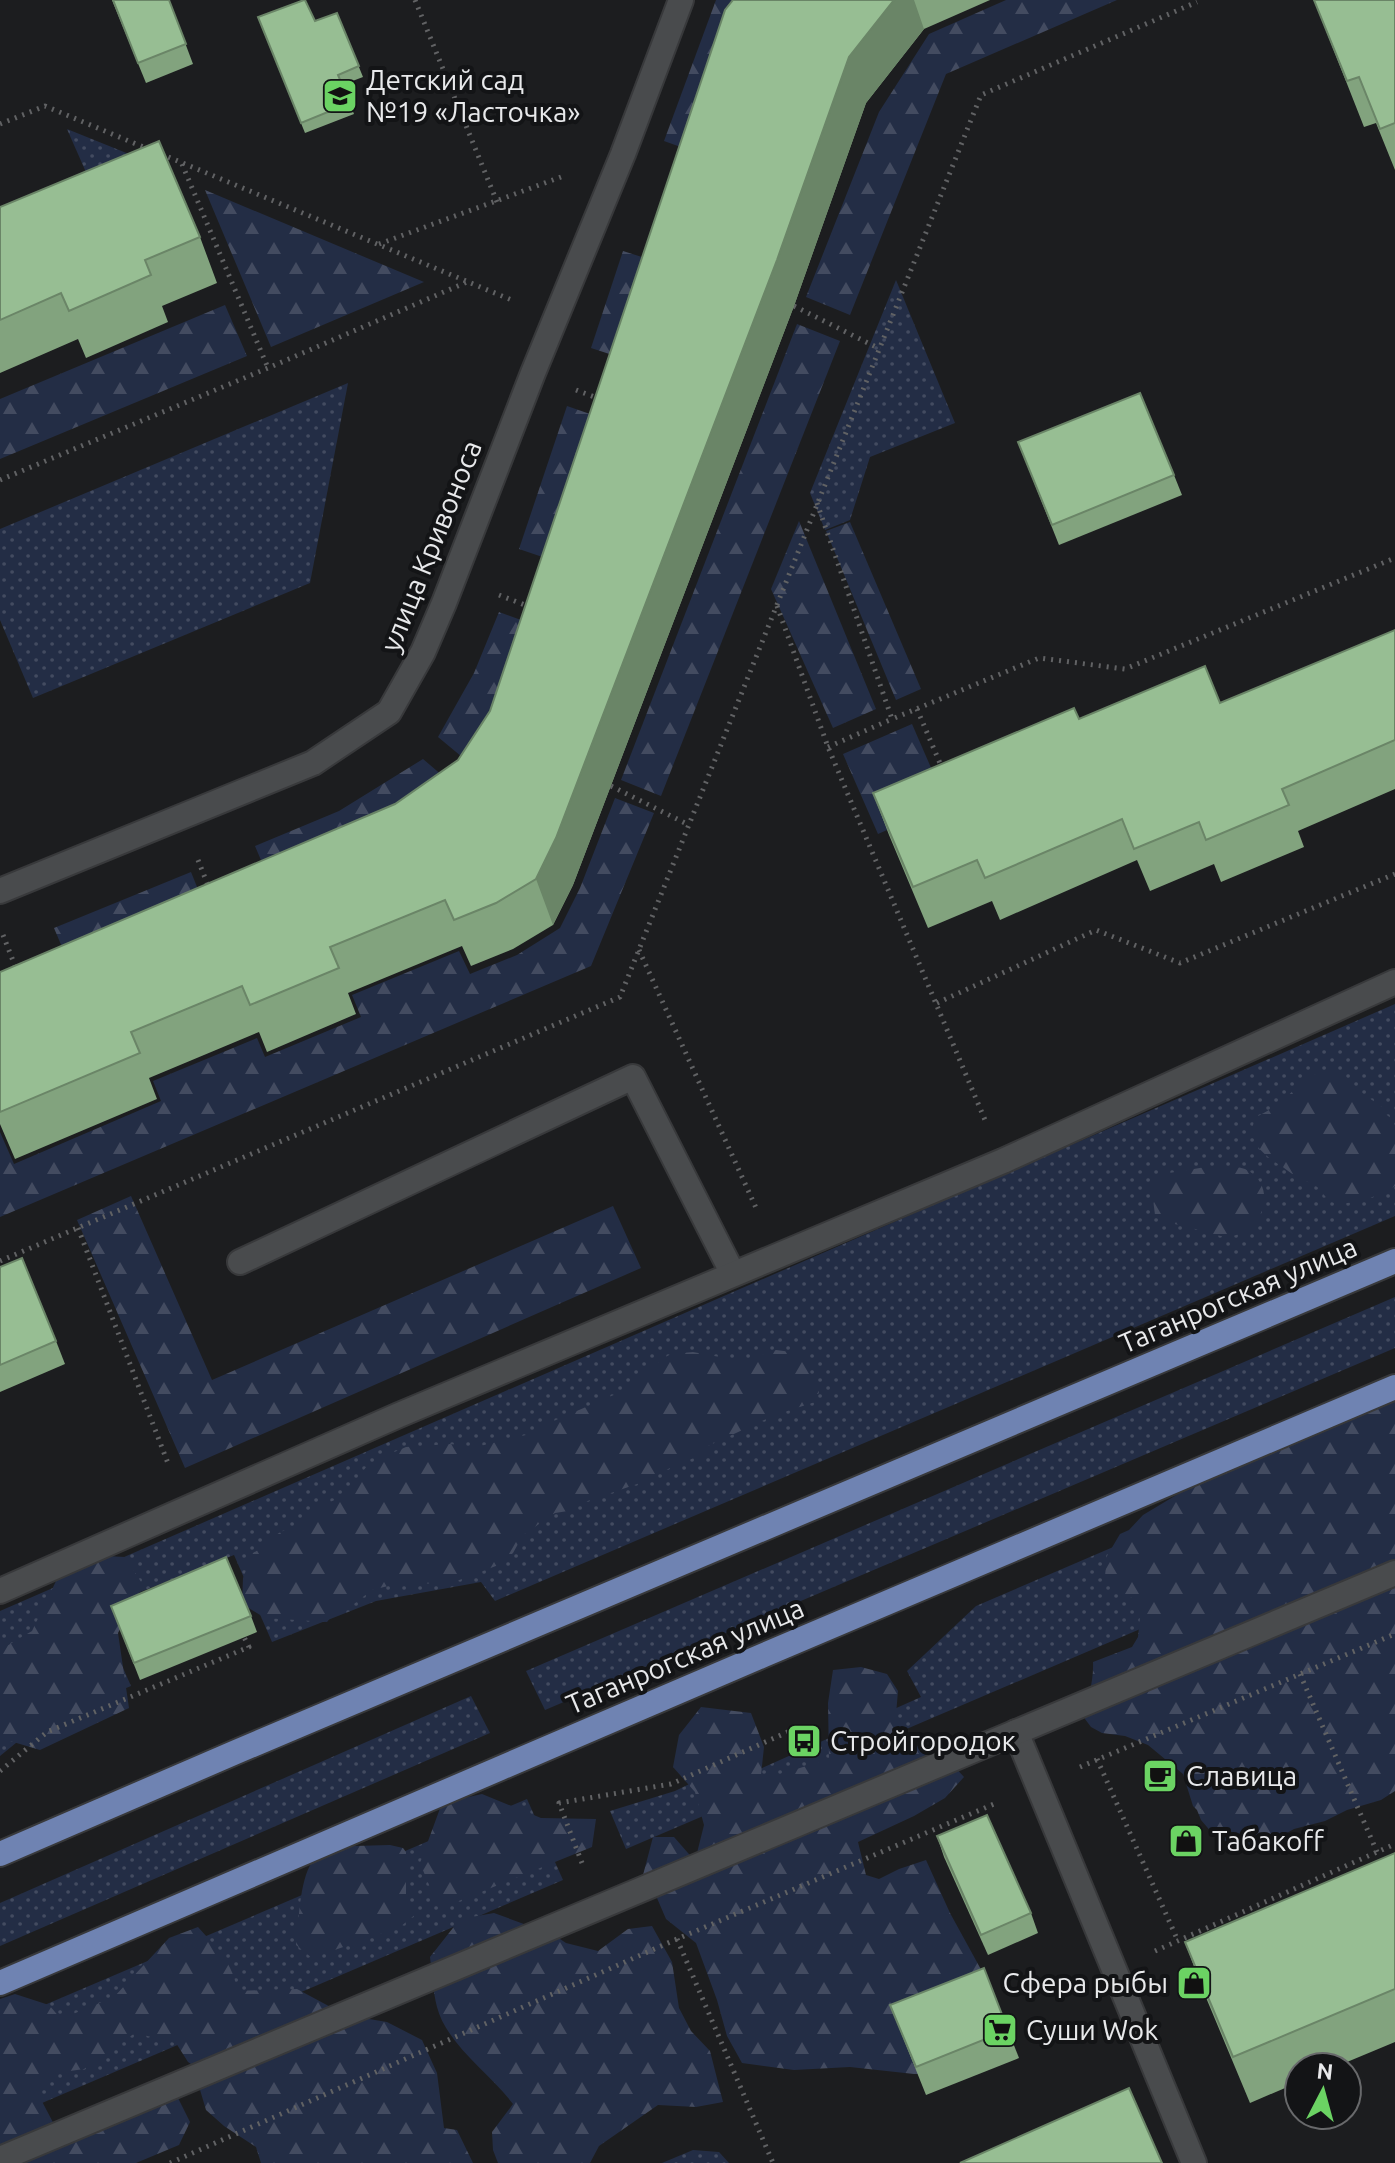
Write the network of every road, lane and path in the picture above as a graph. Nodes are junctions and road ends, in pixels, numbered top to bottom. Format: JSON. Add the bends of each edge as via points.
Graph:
{"nodes":[{"id":1,"x":415,"y":0,"type":"edge"},
{"id":2,"x":681,"y":0,"type":"edge"},
{"id":3,"x":1197,"y":2,"type":"dead end"},
{"id":4,"x":0,"y":124,"type":"edge"},
{"id":5,"x":623,"y":154,"type":"junction"},
{"id":6,"x":182,"y":163,"type":"junction"},
{"id":7,"x":497,"y":202,"type":"junction"},
{"id":8,"x":378,"y":245,"type":"junction"},
{"id":9,"x":467,"y":281,"type":"junction"},
{"id":10,"x":794,"y":306,"type":"dead end"},
{"id":11,"x":555,"y":318,"type":"junction"},
{"id":12,"x":880,"y":349,"type":"junction"},
{"id":13,"x":268,"y":368,"type":"junction"},
{"id":14,"x":0,"y":480,"type":"edge"},
{"id":15,"x":817,"y":503,"type":"junction"},
{"id":16,"x":1395,"y":558,"type":"edge"},
{"id":17,"x":454,"y":577,"type":"junction"},
{"id":18,"x":776,"y":606,"type":"junction"},
{"id":19,"x":541,"y":611,"type":"edge"},
{"id":20,"x":917,"y":709,"type":"junction"},
{"id":21,"x":892,"y":719,"type":"junction"},
{"id":22,"x":828,"y":747,"type":"junction"},
{"id":23,"x":946,"y":778,"type":"edge"},
{"id":24,"x":611,"y":786,"type":"dead end"},
{"id":25,"x":180,"y":817,"type":"junction"},
{"id":26,"x":689,"y":825,"type":"junction"},
{"id":27,"x":1395,"y":874,"type":"edge"},
{"id":28,"x":0,"y":891,"type":"edge"},
{"id":29,"x":214,"y":900,"type":"edge"},
{"id":30,"x":0,"y":929,"type":"edge"},
{"id":31,"x":639,"y":950,"type":"junction"},
{"id":32,"x":19,"y":974,"type":"edge"},
{"id":33,"x":1395,"y":982,"type":"edge"},
{"id":34,"x":937,"y":1003,"type":"junction"},
{"id":35,"x":1003,"y":1161,"type":"junction"},
{"id":36,"x":78,"y":1228,"type":"junction"},
{"id":37,"x":778,"y":1254,"type":"junction"},
{"id":38,"x":0,"y":1261,"type":"edge"},
{"id":39,"x":1395,"y":1261,"type":"edge"},
{"id":40,"x":240,"y":1262,"type":"dead end"},
{"id":41,"x":733,"y":1274,"type":"junction"},
{"id":42,"x":1395,"y":1387,"type":"edge"},
{"id":43,"x":188,"y":1509,"type":"junction"},
{"id":44,"x":1395,"y":1573,"type":"edge"},
{"id":45,"x":0,"y":1591,"type":"edge"},
{"id":46,"x":1395,"y":1634,"type":"edge"},
{"id":47,"x":244,"y":1637,"type":"edge"},
{"id":48,"x":1300,"y":1674,"type":"junction"},
{"id":49,"x":799,"y":1727,"type":"dead end"},
{"id":50,"x":1016,"y":1732,"type":"junction"},
{"id":51,"x":1097,"y":1759,"type":"junction"},
{"id":52,"x":0,"y":1771,"type":"edge"},
{"id":53,"x":1038,"y":1786,"type":"junction"},
{"id":54,"x":1395,"y":1844,"type":"edge"},
{"id":55,"x":1377,"y":1852,"type":"junction"},
{"id":56,"x":0,"y":1854,"type":"edge"},
{"id":57,"x":599,"y":1907,"type":"junction"},
{"id":58,"x":677,"y":1939,"type":"junction"},
{"id":59,"x":1178,"y":1941,"type":"junction"},
{"id":60,"x":626,"y":1962,"type":"junction"},
{"id":61,"x":1114,"y":1969,"type":"junction"},
{"id":62,"x":0,"y":1983,"type":"edge"},
{"id":63,"x":0,"y":2159,"type":"edge"},
{"id":64,"x":170,"y":2163,"type":"edge"},
{"id":65,"x":773,"y":2163,"type":"edge"},
{"id":66,"x":1194,"y":2163,"type":"edge"}],
"edges":[{"from":1,"to":7,"type":"path"},
{"from":2,"to":5,"type":"street","name":"улица Кривоноса"},
{"from":3,"to":12,"type":"path","via":[[981,95]]},
{"from":4,"to":6,"type":"path","via":[[45,106]]},
{"from":5,"to":7,"type":"path"},
{"from":5,"to":11,"type":"street","name":"улица Кривоноса"},
{"from":6,"to":8,"type":"path"},
{"from":6,"to":13,"type":"path"},
{"from":7,"to":8,"type":"path"},
{"from":8,"to":9,"type":"path"},
{"from":9,"to":11,"type":"path"},
{"from":9,"to":13,"type":"path"},
{"from":10,"to":12,"type":"path"},
{"from":11,"to":17,"type":"street","name":"улица Кривоноса"},
{"from":12,"to":15,"type":"path"},
{"from":13,"to":14,"type":"path"},
{"from":15,"to":18,"type":"path"},
{"from":15,"to":21,"type":"path"},
{"from":16,"to":20,"type":"path","via":[[1125,669],[1039,658]]},
{"from":17,"to":19,"type":"path"},
{"from":17,"to":25,"type":"street","name":"улица Кривоноса","via":[[423,652],[389,712],[313,763]]},
{"from":18,"to":22,"type":"path"},
{"from":18,"to":26,"type":"path"},
{"from":20,"to":21,"type":"path"},
{"from":20,"to":23,"type":"path"},
{"from":21,"to":22,"type":"path"},
{"from":22,"to":34,"type":"path"},
{"from":24,"to":26,"type":"path"},
{"from":25,"to":28,"type":"street","name":"улица Кривоноса"},
{"from":25,"to":29,"type":"path"},
{"from":26,"to":31,"type":"path"},
{"from":27,"to":34,"type":"path","via":[[1180,963],[1096,930]]},
{"from":30,"to":32,"type":"path"},
{"from":31,"to":36,"type":"path","via":[[620,997]]},
{"from":31,"to":37,"type":"path"},
{"from":33,"to":35,"type":"street"},
{"from":34,"to":35,"type":"path"},
{"from":35,"to":37,"type":"street"},
{"from":36,"to":38,"type":"path"},
{"from":36,"to":43,"type":"path"},
{"from":37,"to":41,"type":"street"},
{"from":39,"to":56,"type":"main road","name":"Таганрогская улица"},
{"from":40,"to":41,"type":"street","via":[[633,1077]]},
{"from":41,"to":43,"type":"street"},
{"from":42,"to":62,"type":"main road","name":"Таганрогская улица"},
{"from":43,"to":45,"type":"street"},
{"from":44,"to":50,"type":"street"},
{"from":46,"to":48,"type":"path"},
{"from":47,"to":52,"type":"path","via":[[249,1647],[47,1732]]},
{"from":48,"to":51,"type":"path"},
{"from":48,"to":55,"type":"path"},
{"from":49,"to":57,"type":"path","via":[[671,1784],[559,1803]]},
{"from":50,"to":53,"type":"street"},
{"from":50,"to":57,"type":"street"},
{"from":51,"to":53,"type":"path"},
{"from":51,"to":59,"type":"path"},
{"from":53,"to":58,"type":"path"},
{"from":53,"to":61,"type":"street"},
{"from":54,"to":55,"type":"path"},
{"from":55,"to":59,"type":"path"},
{"from":57,"to":60,"type":"path"},
{"from":57,"to":63,"type":"street"},
{"from":58,"to":60,"type":"path"},
{"from":58,"to":65,"type":"path"},
{"from":59,"to":61,"type":"path"},
{"from":60,"to":64,"type":"path"},
{"from":61,"to":66,"type":"street"}]}
